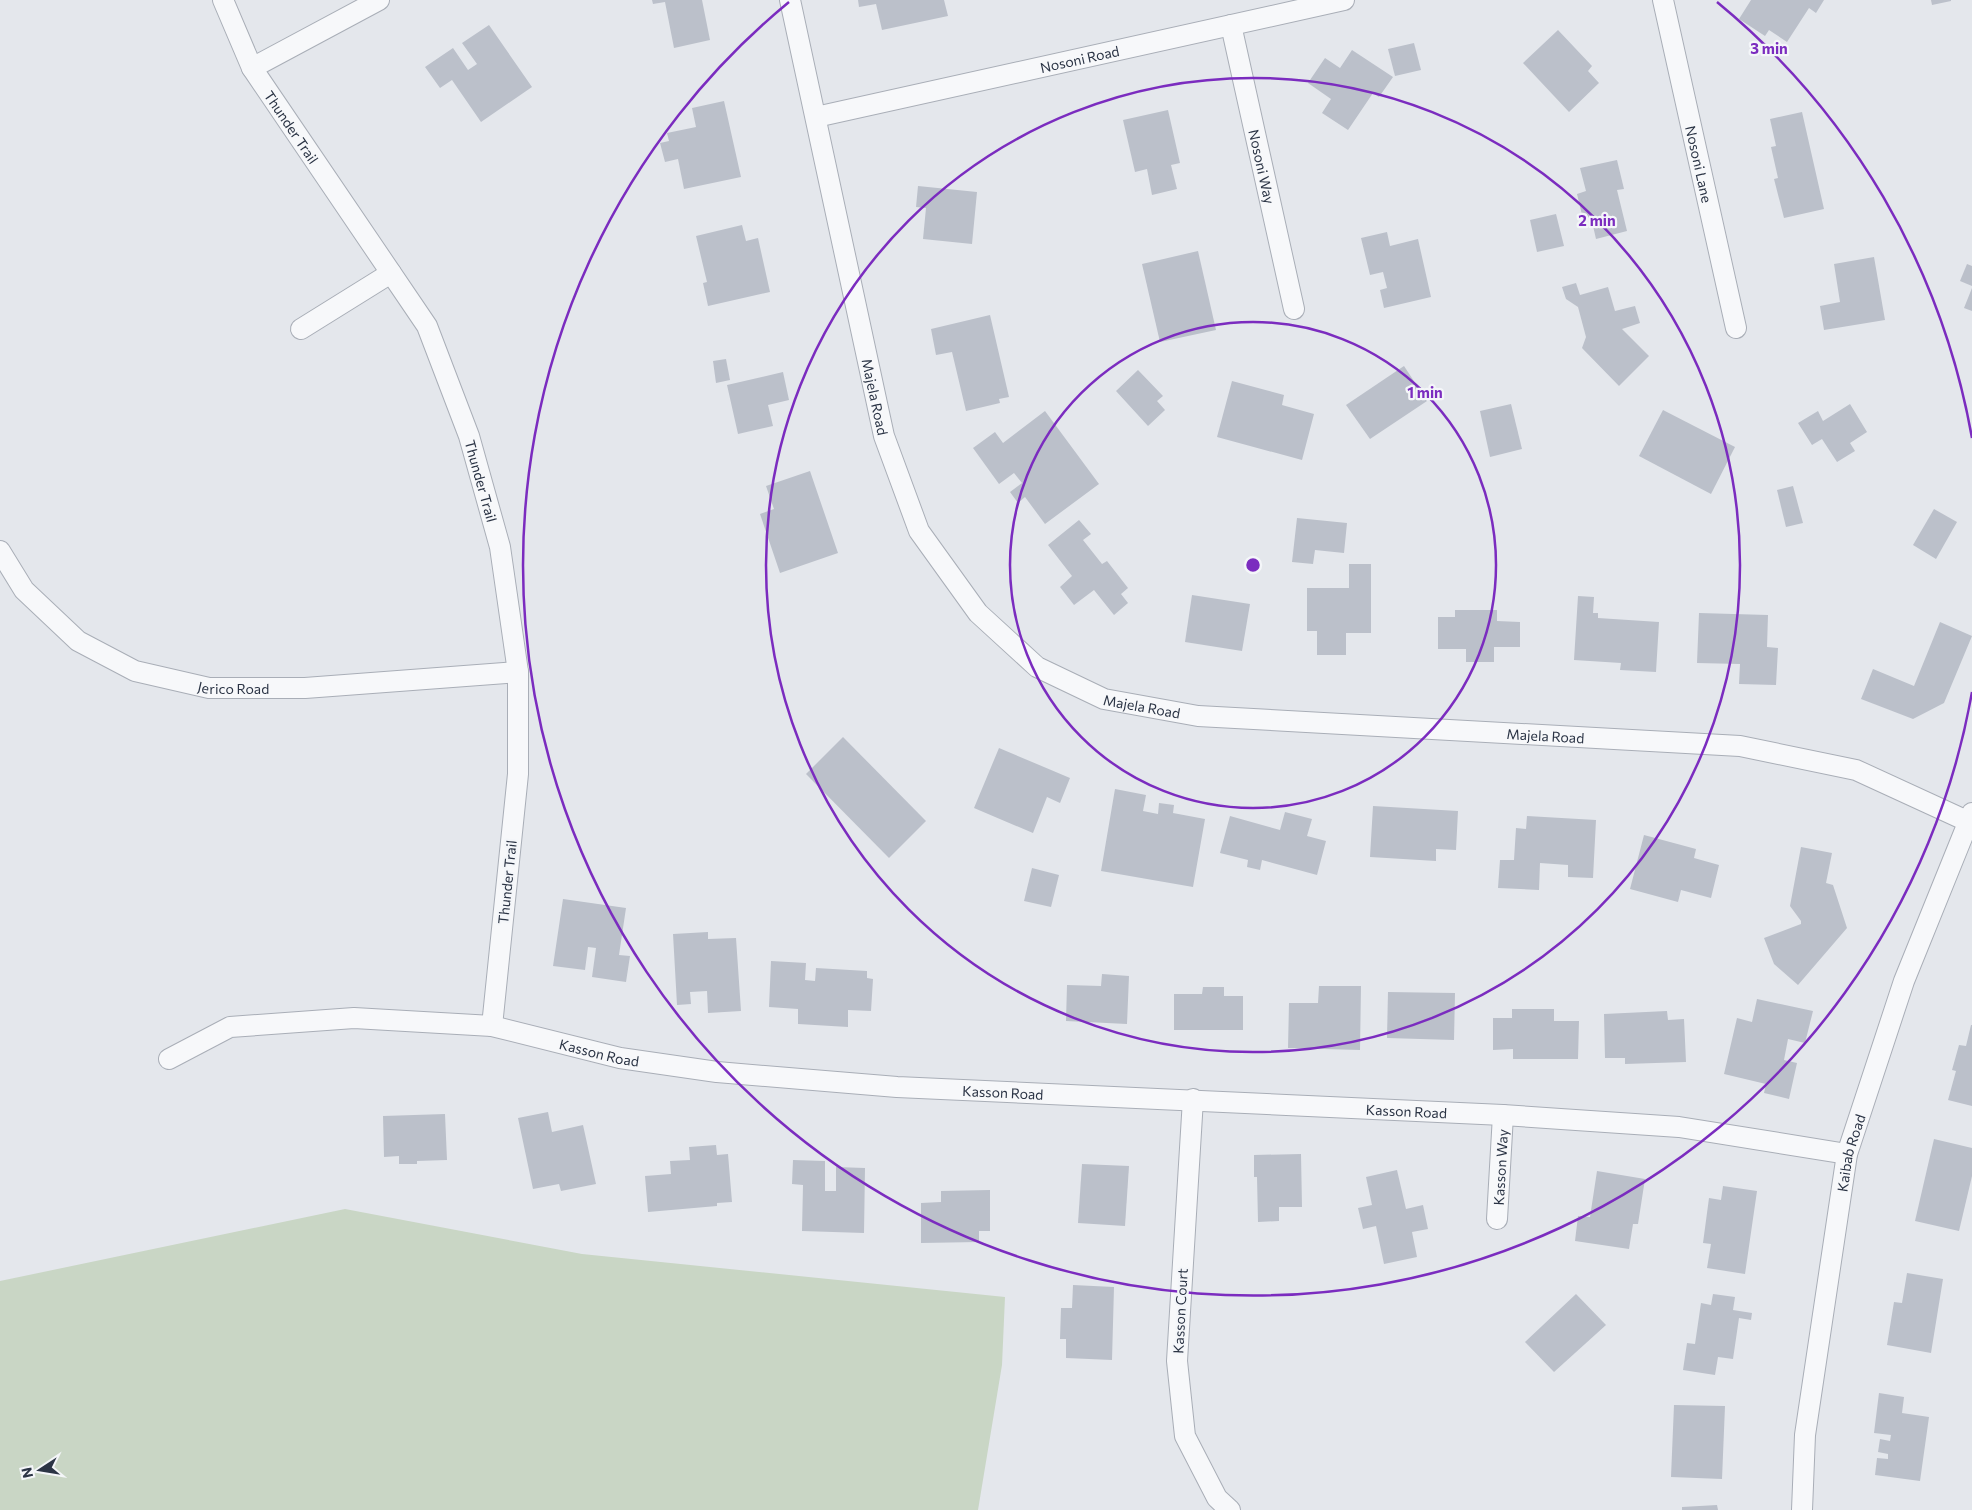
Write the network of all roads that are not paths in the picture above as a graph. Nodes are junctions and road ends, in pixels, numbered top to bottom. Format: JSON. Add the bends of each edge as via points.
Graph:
{"nodes":[{"id":1,"x":223,"y":0,"type":"edge"},
{"id":2,"x":379,"y":0,"type":"edge"},
{"id":3,"x":790,"y":0,"type":"edge"},
{"id":4,"x":1344,"y":0,"type":"edge"},
{"id":5,"x":1663,"y":0,"type":"edge"},
{"id":6,"x":1231,"y":25,"type":"junction"},
{"id":7,"x":252,"y":68,"type":"junction"},
{"id":8,"x":816,"y":117,"type":"junction"},
{"id":9,"x":391,"y":273,"type":"junction"},
{"id":10,"x":1294,"y":309,"type":"dead end"},
{"id":11,"x":1736,"y":328,"type":"dead end"},
{"id":12,"x":301,"y":329,"type":"dead end"},
{"id":13,"x":0,"y":551,"type":"edge"},
{"id":14,"x":518,"y":672,"type":"junction"},
{"id":15,"x":1970,"y":817,"type":"edge"},
{"id":16,"x":492,"y":1026,"type":"junction"},
{"id":17,"x":169,"y":1059,"type":"dead end"},
{"id":18,"x":1193,"y":1099,"type":"junction"},
{"id":19,"x":1503,"y":1115,"type":"junction"},
{"id":20,"x":1847,"y":1154,"type":"junction"},
{"id":21,"x":1497,"y":1220,"type":"dead end"},
{"id":22,"x":1230,"y":1510,"type":"edge"},
{"id":23,"x":1802,"y":1510,"type":"edge"}],
"edges":[{"from":1,"to":7,"type":"street","name":"Thunder Trail"},
{"from":2,"to":7,"type":"street"},
{"from":3,"to":8,"type":"street","name":"Majela Road"},
{"from":4,"to":6,"type":"street","name":"Nosoni Road"},
{"from":5,"to":11,"type":"street","name":"Nosoni Lane"},
{"from":6,"to":8,"type":"street","name":"Nosoni Road"},
{"from":6,"to":10,"type":"street","name":"Nosoni Way"},
{"from":7,"to":9,"type":"street","name":"Thunder Trail"},
{"from":8,"to":15,"type":"street","name":"Majela Road","via":[[884,436],[918,530],[978,613],[1037,667],[1104,699],[1198,716],[1740,746],[1856,770]]},
{"from":9,"to":12,"type":"street"},
{"from":9,"to":14,"type":"street","name":"Thunder Trail","via":[[427,326],[469,436],[500,547]]},
{"from":13,"to":14,"type":"street","name":"Jerico Road","via":[[24,590],[78,641],[135,671],[209,688],[305,688]]},
{"from":14,"to":16,"type":"street","name":"Thunder Trail","via":[[518,774]]},
{"from":15,"to":20,"type":"street","name":"Kaibab Road","via":[[1904,981]]},
{"from":16,"to":17,"type":"street","name":"Kasson Road","via":[[354,1018],[230,1027]]},
{"from":16,"to":18,"type":"street","name":"Kasson Road","via":[[620,1058],[717,1072],[897,1086]]},
{"from":18,"to":19,"type":"street","name":"Kasson Road"},
{"from":18,"to":22,"type":"street","name":"Kasson Court","via":[[1177,1361],[1185,1436],[1217,1498]]},
{"from":19,"to":20,"type":"street","name":"Kasson Road","via":[[1679,1127]]},
{"from":19,"to":21,"type":"street","name":"Kasson Way"},
{"from":20,"to":23,"type":"street","name":"Kaibab Road","via":[[1805,1435]]}]}
